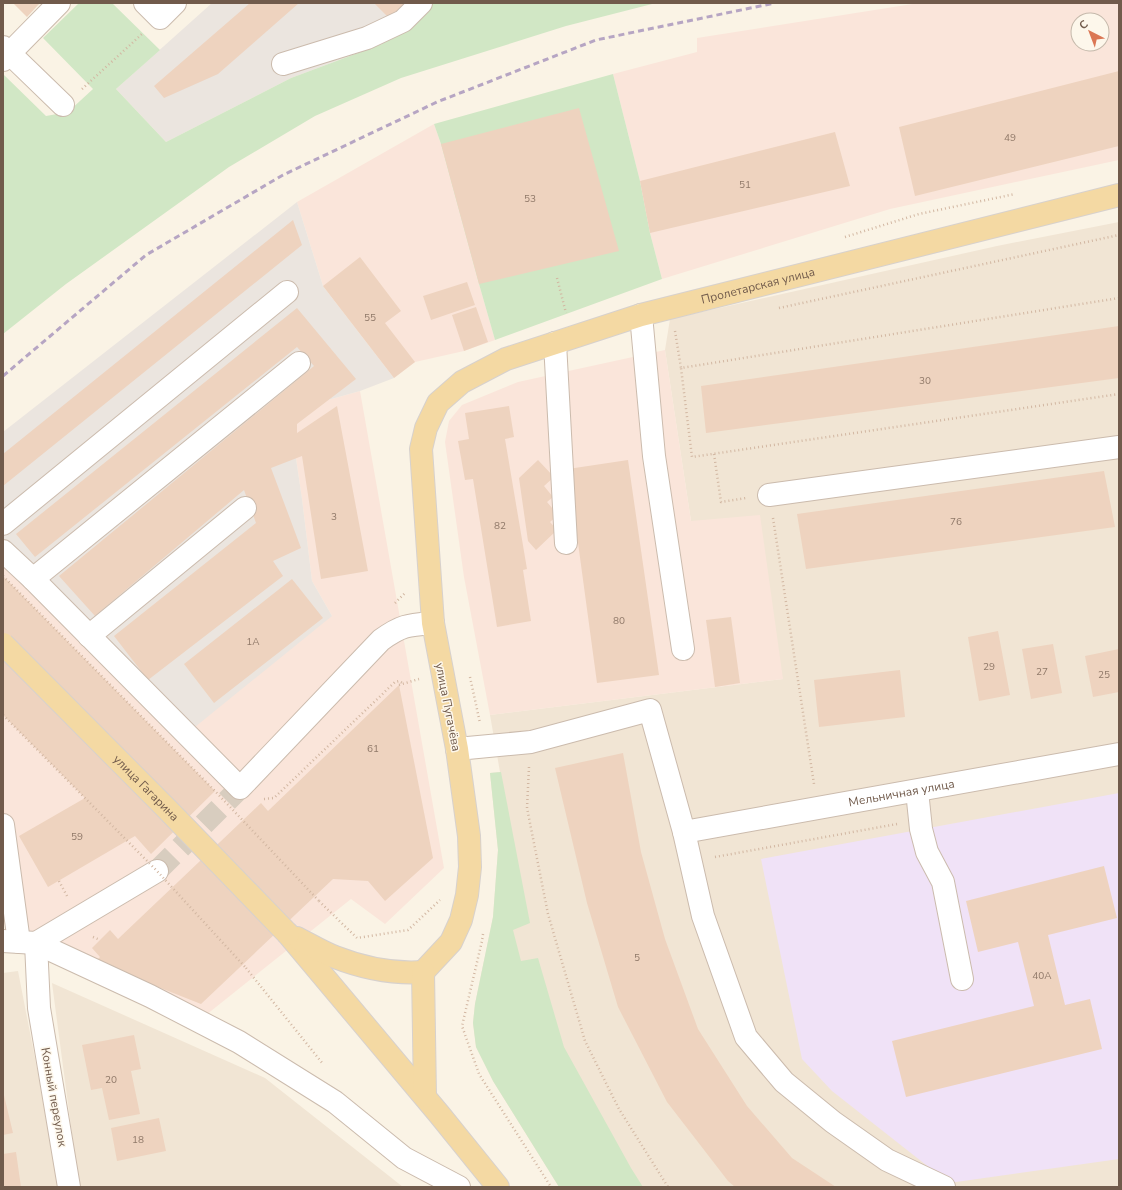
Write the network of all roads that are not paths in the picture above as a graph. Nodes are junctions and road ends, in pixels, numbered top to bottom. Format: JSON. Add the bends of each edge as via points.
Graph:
{"nodes":[{"id":1,"x":59,"y":3,"type":"edge"},
{"id":2,"x":175,"y":3,"type":"edge"},
{"id":3,"x":422,"y":3,"type":"edge"},
{"id":4,"x":152,"y":11,"type":"edge"},
{"id":5,"x":5,"y":54,"type":"edge"},
{"id":6,"x":283,"y":64,"type":"dead end"},
{"id":7,"x":63,"y":105,"type":"road end"},
{"id":8,"x":1119,"y":195,"type":"edge"},
{"id":9,"x":287,"y":292,"type":"dead end"},
{"id":10,"x":641,"y":315,"type":"junction"},
{"id":11,"x":555,"y":343,"type":"junction"},
{"id":12,"x":299,"y":363,"type":"dead end"},
{"id":13,"x":426,"y":428,"type":"joint"},
{"id":14,"x":1119,"y":447,"type":"edge"},
{"id":15,"x":769,"y":495,"type":"road end"},
{"id":16,"x":245,"y":508,"type":"dead end"},
{"id":17,"x":3,"y":524,"type":"edge"},
{"id":18,"x":566,"y":543,"type":"dead end"},
{"id":19,"x":3,"y":550,"type":"edge"},
{"id":20,"x":33,"y":579,"type":"junction"},
{"id":21,"x":433,"y":623,"type":"junction"},
{"id":22,"x":89,"y":636,"type":"junction"},
{"id":23,"x":3,"y":644,"type":"edge"},
{"id":24,"x":683,"y":649,"type":"dead end"},
{"id":25,"x":457,"y":749,"type":"junction"},
{"id":26,"x":1119,"y":754,"type":"edge"},
{"id":27,"x":917,"y":791,"type":"junction"},
{"id":28,"x":3,"y":825,"type":"edge"},
{"id":29,"x":684,"y":832,"type":"junction"},
{"id":30,"x":158,"y":871,"type":"tunnel mouth"},
{"id":31,"x":288,"y":934,"type":"junction"},
{"id":32,"x":19,"y":942,"type":"edge"},
{"id":33,"x":423,"y":972,"type":"junction"},
{"id":34,"x":962,"y":979,"type":"dead end"},
{"id":35,"x":425,"y":1096,"type":"junction"},
{"id":36,"x":69,"y":1187,"type":"edge"},
{"id":37,"x":459,"y":1187,"type":"edge"},
{"id":38,"x":498,"y":1187,"type":"edge"},
{"id":39,"x":944,"y":1187,"type":"edge"}],
"edges":[{"from":1,"to":5,"type":"street"},
{"from":2,"to":4,"type":"street"},
{"from":3,"to":6,"type":"street","via":[[403,21],[367,38]]},
{"from":5,"to":7,"type":"street"},
{"from":8,"to":10,"type":"main road","name":"Пролетарская улица"},
{"from":9,"to":17,"type":"street"},
{"from":10,"to":11,"type":"main road","name":"Пролетарская улица"},
{"from":10,"to":24,"type":"street","via":[[654,456]]},
{"from":11,"to":13,"type":"main road","name":"Пролетарская улица","via":[[506,359],[462,382],[438,403]]},
{"from":11,"to":18,"type":"street"},
{"from":12,"to":20,"type":"street"},
{"from":13,"to":21,"type":"main road","name":"улица Пугачёва","via":[[421,449]]},
{"from":14,"to":15,"type":"street"},
{"from":16,"to":22,"type":"street"},
{"from":19,"to":20,"type":"street"},
{"from":20,"to":22,"type":"street"},
{"from":21,"to":22,"type":"street","via":[[396,629],[381,640],[240,788]]},
{"from":21,"to":25,"type":"main road","name":"улица Пугачёва"},
{"from":23,"to":31,"type":"main road","name":"улица Гагарина","bridge":true},
{"from":25,"to":29,"type":"street","via":[[531,742],[650,710]]},
{"from":25,"to":33,"type":"main road","name":"улица Пугачёва","via":[[469,836],[470,867],[467,895],[461,920],[451,942]]},
{"from":26,"to":27,"type":"street","name":"Мельничная улица"},
{"from":27,"to":29,"type":"street","name":"Мельничная улица"},
{"from":27,"to":34,"type":"street","via":[[920,829],[927,852],[943,882]]},
{"from":28,"to":32,"type":"street","name":"Конный переулок"},
{"from":29,"to":39,"type":"street","via":[[703,916],[746,1037],[784,1082],[833,1122],[887,1160]]},
{"from":30,"to":32,"type":"street"},
{"from":31,"to":33,"type":"main road","via":[[335,957],[377,970]]},
{"from":31,"to":35,"type":"main road","name":"улица Гагарина"},
{"from":32,"to":36,"type":"street","name":"Конный переулок","via":[[39,1008]]},
{"from":32,"to":37,"type":"street","via":[[150,996],[239,1042],[335,1102],[404,1158]]},
{"from":33,"to":35,"type":"main road"},
{"from":35,"to":38,"type":"main road","name":"улица Гагарина"}]}
